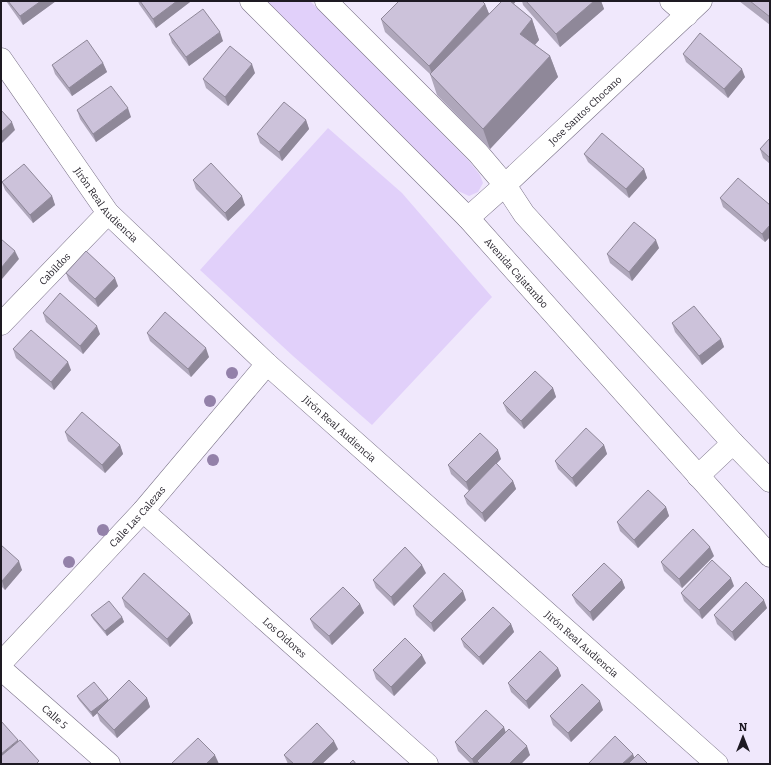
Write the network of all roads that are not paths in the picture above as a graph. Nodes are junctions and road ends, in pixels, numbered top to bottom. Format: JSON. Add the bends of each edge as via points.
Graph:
{"nodes":[{"id":1,"x":251,"y":1,"type":"edge"},
{"id":2,"x":326,"y":1,"type":"edge"},
{"id":3,"x":686,"y":6,"type":"edge"},
{"id":4,"x":1,"y":59,"type":"edge"},
{"id":5,"x":505,"y":185,"type":"junction"},
{"id":6,"x":108,"y":213,"type":"junction"},
{"id":7,"x":468,"y":218,"type":"junction"},
{"id":8,"x":1,"y":324,"type":"edge"},
{"id":9,"x":267,"y":364,"type":"junction"},
{"id":10,"x":732,"y":443,"type":"junction"},
{"id":11,"x":698,"y":476,"type":"junction"},
{"id":12,"x":770,"y":481,"type":"edge"},
{"id":13,"x":142,"y":511,"type":"junction"},
{"id":14,"x":770,"y":556,"type":"edge"},
{"id":15,"x":1,"y":663,"type":"edge"},
{"id":16,"x":1,"y":669,"type":"edge"},
{"id":17,"x":109,"y":764,"type":"edge"},
{"id":18,"x":427,"y":764,"type":"edge"},
{"id":19,"x":717,"y":764,"type":"edge"}],
"edges":[{"from":1,"to":7,"type":"street","name":"Avenida Cajatambo"},
{"from":2,"to":5,"type":"street","via":[[478,153]]},
{"from":3,"to":5,"type":"street","name":"Jose Santos Chocano"},
{"from":4,"to":6,"type":"street","name":"Jirón Real Audiencia"},
{"from":5,"to":7,"type":"street","name":"Jose Santos Chocano"},
{"from":5,"to":10,"type":"street","via":[[524,214]]},
{"from":6,"to":8,"type":"street","name":"Cabildos"},
{"from":6,"to":9,"type":"street","name":"Jirón Real Audiencia"},
{"from":7,"to":11,"type":"street","name":"Avenida Cajatambo"},
{"from":9,"to":13,"type":"street","name":"Calle Las Calezas"},
{"from":9,"to":19,"type":"street","name":"Jirón Real Audiencia"},
{"from":10,"to":11,"type":"street"},
{"from":10,"to":12,"type":"street"},
{"from":11,"to":14,"type":"street","name":"Avenida Cajatambo"},
{"from":13,"to":15,"type":"street","name":"Calle Las Calezas"},
{"from":13,"to":18,"type":"street","name":"Los Oidores"},
{"from":16,"to":17,"type":"street","name":"Calle 5"}]}
